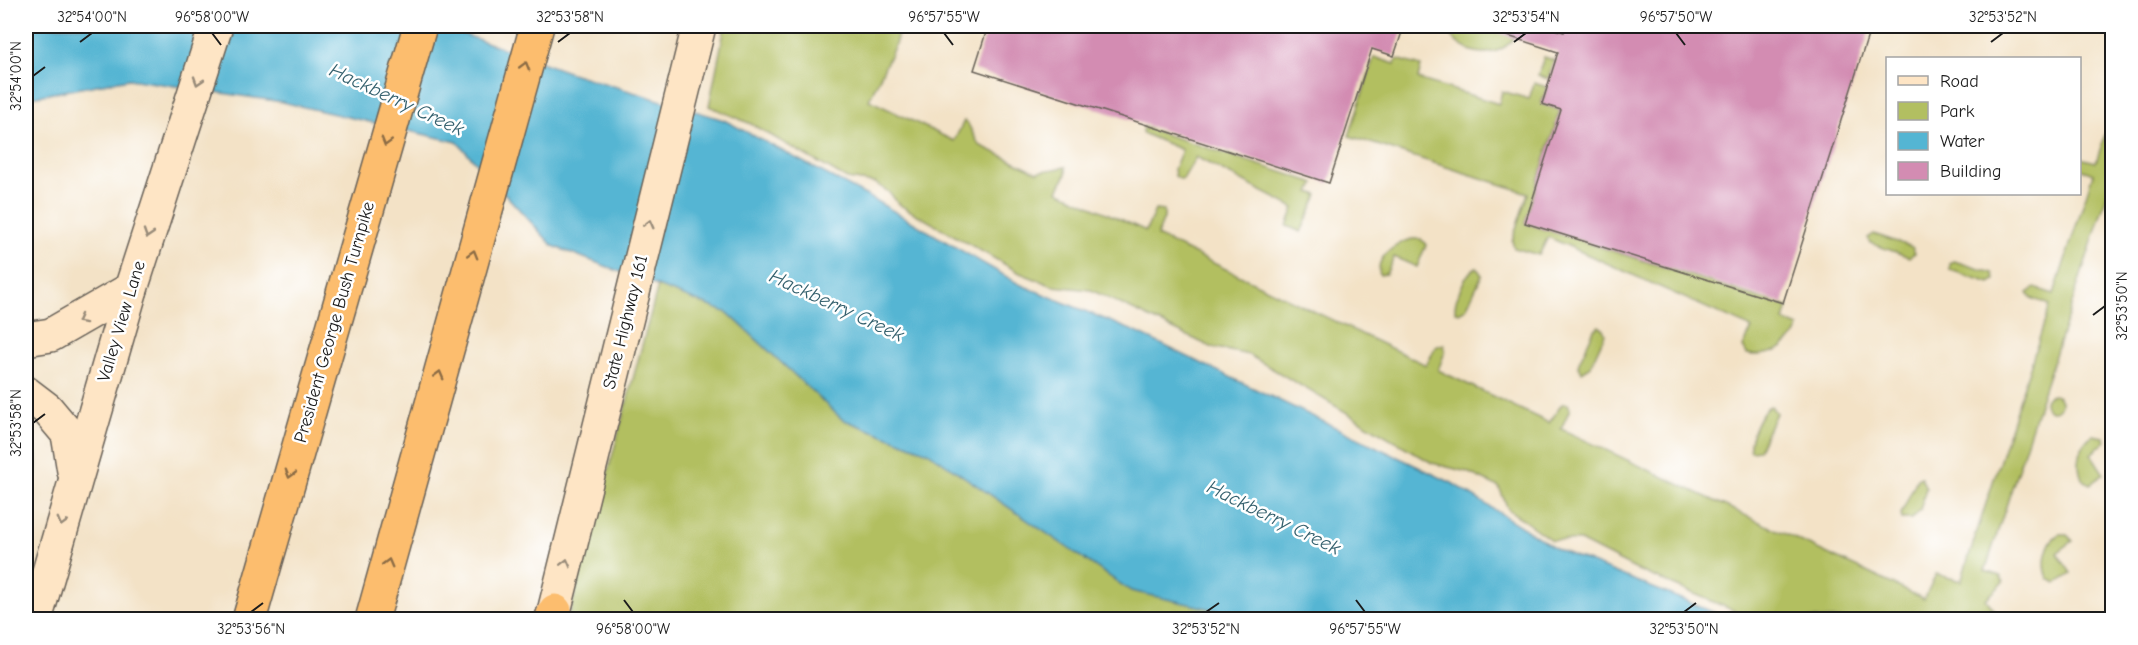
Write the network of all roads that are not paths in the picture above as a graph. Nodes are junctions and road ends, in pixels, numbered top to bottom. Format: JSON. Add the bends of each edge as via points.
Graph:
{"nodes":[{"id":1,"x":216,"y":26,"type":"edge"},
{"id":2,"x":420,"y":26,"type":"edge"},
{"id":3,"x":537,"y":26,"type":"edge"},
{"id":4,"x":699,"y":26,"type":"edge"},
{"id":5,"x":131,"y":289,"type":"junction"},
{"id":6,"x":26,"y":339,"type":"edge"},
{"id":7,"x":26,"y":393,"type":"edge"},
{"id":8,"x":75,"y":476,"type":"junction"},
{"id":9,"x":553,"y":617,"type":"edge"},
{"id":10,"x":36,"y":620,"type":"edge"},
{"id":11,"x":249,"y":620,"type":"edge"},
{"id":12,"x":372,"y":620,"type":"edge"}],
"edges":[{"from":1,"to":5,"type":"main road","name":"Valley View Lane","one_way":true},
{"from":2,"to":11,"type":"highway","name":"President George Bush Turnpike","one_way":true},
{"from":12,"to":3,"type":"highway","one_way":true},
{"from":9,"to":4,"type":"main road","name":"State Highway 161","one_way":true},
{"from":5,"to":6,"type":"main road","one_way":true,"via":[[51,335]]},
{"from":5,"to":8,"type":"main road","name":"Valley View Lane"},
{"from":7,"to":8,"type":"main road","via":[[47,409],[68,434]]},
{"from":8,"to":10,"type":"main road","name":"Valley View Lane","one_way":true}]}
